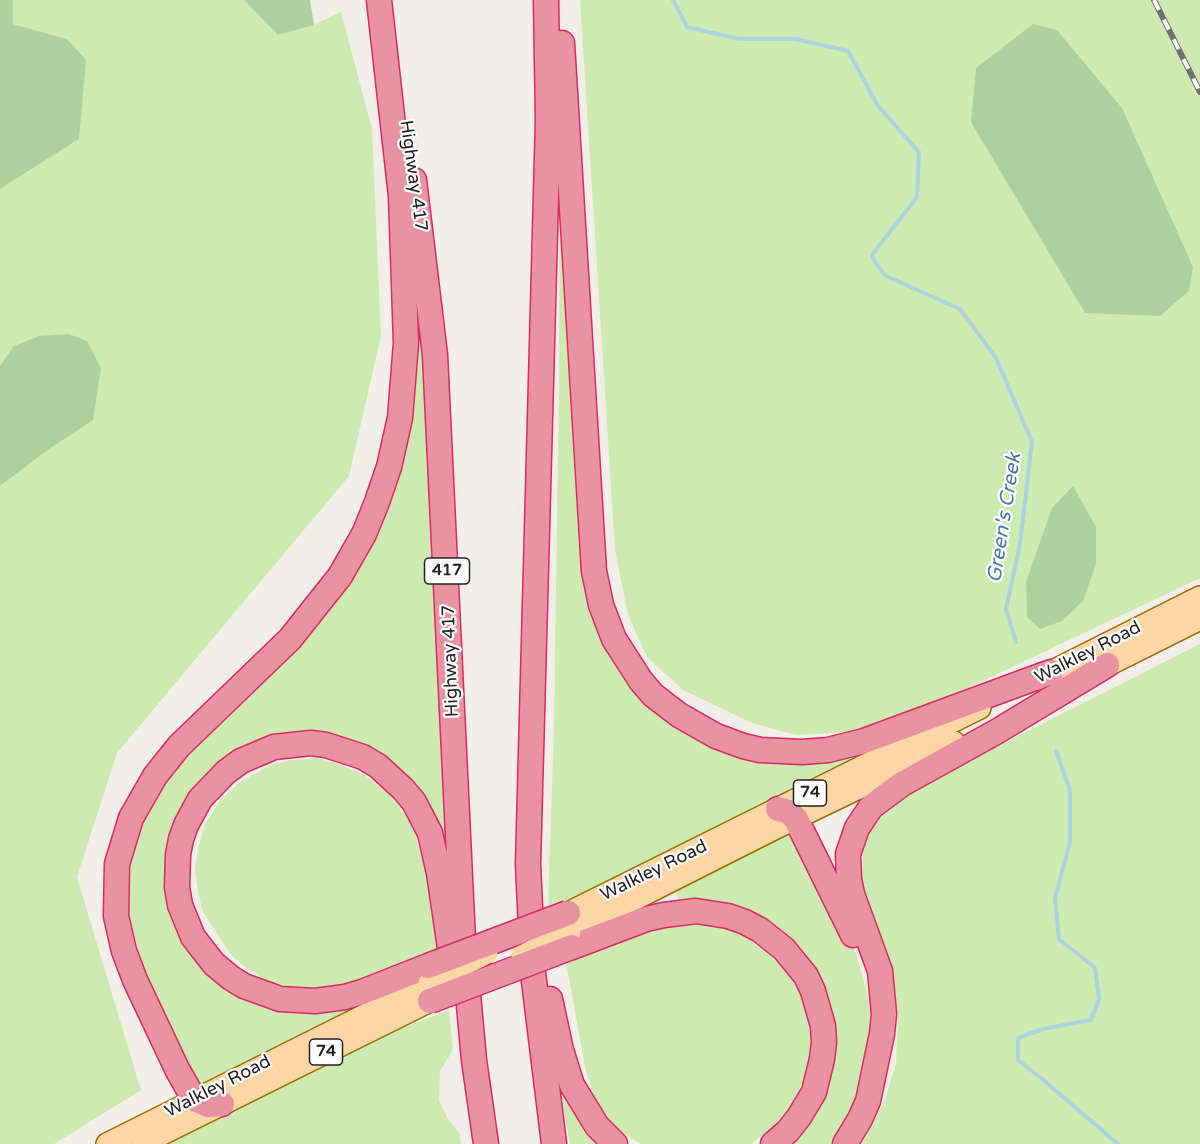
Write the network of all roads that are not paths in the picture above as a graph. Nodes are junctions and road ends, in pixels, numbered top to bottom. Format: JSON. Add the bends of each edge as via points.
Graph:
{"nodes":[{"id":1,"x":379,"y":0,"type":"edge"},
{"id":2,"x":385,"y":0,"type":"edge"},
{"id":3,"x":546,"y":0,"type":"edge"},
{"id":4,"x":558,"y":0,"type":"edge"},
{"id":5,"x":1200,"y":597,"type":"edge"},
{"id":6,"x":1200,"y":619,"type":"edge"},
{"id":7,"x":1107,"y":665,"type":"junction"},
{"id":8,"x":1051,"y":672,"type":"junction"},
{"id":9,"x":530,"y":800,"type":"junction"},
{"id":10,"x":787,"y":814,"type":"junction"},
{"id":11,"x":570,"y":931,"type":"junction"},
{"id":12,"x":429,"y":983,"type":"junction"},
{"id":13,"x":878,"y":1053,"type":"junction"},
{"id":14,"x":194,"y":1100,"type":"junction"},
{"id":15,"x":222,"y":1104,"type":"junction"},
{"id":16,"x":107,"y":1144,"type":"edge"},
{"id":17,"x":142,"y":1144,"type":"edge"},
{"id":18,"x":479,"y":1144,"type":"edge"},
{"id":19,"x":486,"y":1144,"type":"edge"},
{"id":20,"x":554,"y":1144,"type":"edge"},
{"id":21,"x":615,"y":1144,"type":"edge"},
{"id":22,"x":773,"y":1144,"type":"edge"},
{"id":23,"x":845,"y":1144,"type":"edge"}],
"edges":[{"from":1,"to":14,"type":"highway","via":[[400,196],[406,343],[400,418],[389,467],[364,534],[340,576],[290,639],[179,746],[154,776],[131,818],[117,864],[116,916],[124,951]]},
{"from":2,"to":19,"type":"highway","name":"Highway 417","number":"417","via":[[408,132],[435,355],[463,940]]},
{"from":3,"to":9,"type":"highway","via":[[548,120]]},
{"from":4,"to":8,"type":"highway","via":[[594,571],[607,622],[636,675],[653,695],[704,731],[743,746],[789,753],[828,750],[864,741]]},
{"from":5,"to":8,"type":"main road","name":"Walkley Road","number":"74"},
{"from":6,"to":7,"type":"main road","name":"Walkley Road","number":"74"},
{"from":7,"to":10,"type":"main road","name":"Walkley Road","number":"74","via":[[923,758]]},
{"from":7,"to":13,"type":"highway","via":[[902,784],[882,797],[863,818],[851,841],[848,867],[852,894],[880,971],[884,1014]]},
{"from":8,"to":10,"type":"main road","name":"Walkley Road","number":"74"},
{"from":9,"to":20,"type":"highway","via":[[528,864],[533,974]]},
{"from":9,"to":21,"type":"highway","via":[[545,969],[561,1050],[579,1099]]},
{"from":10,"to":11,"type":"main road","name":"Walkley Road","number":"74"},
{"from":10,"to":13,"type":"highway","via":[[866,965],[875,1006]]},
{"from":11,"to":12,"type":"highway","bridge":true},
{"from":11,"to":12,"type":"highway","bridge":true},
{"from":11,"to":22,"type":"highway","via":[[696,911],[745,922],[784,949],[806,976],[813,992],[824,1042],[813,1092],[799,1117]]},
{"from":12,"to":14,"type":"main road","name":"Walkley Road","number":"74"},
{"from":12,"to":15,"type":"main road","name":"Walkley Road","number":"74"},
{"from":12,"to":18,"type":"highway","via":[[315,1001],[280,999],[231,978],[201,950],[180,905],[178,855],[186,825],[200,799],[241,761],[292,744],[326,745],[363,757],[404,789],[423,817],[435,850],[468,1092]]},
{"from":13,"to":23,"type":"highway","via":[[868,1101]]},
{"from":14,"to":15,"type":"highway"},
{"from":14,"to":16,"type":"main road","name":"Walkley Road","number":"74"},
{"from":15,"to":17,"type":"main road","name":"Walkley Road","number":"74"}]}
